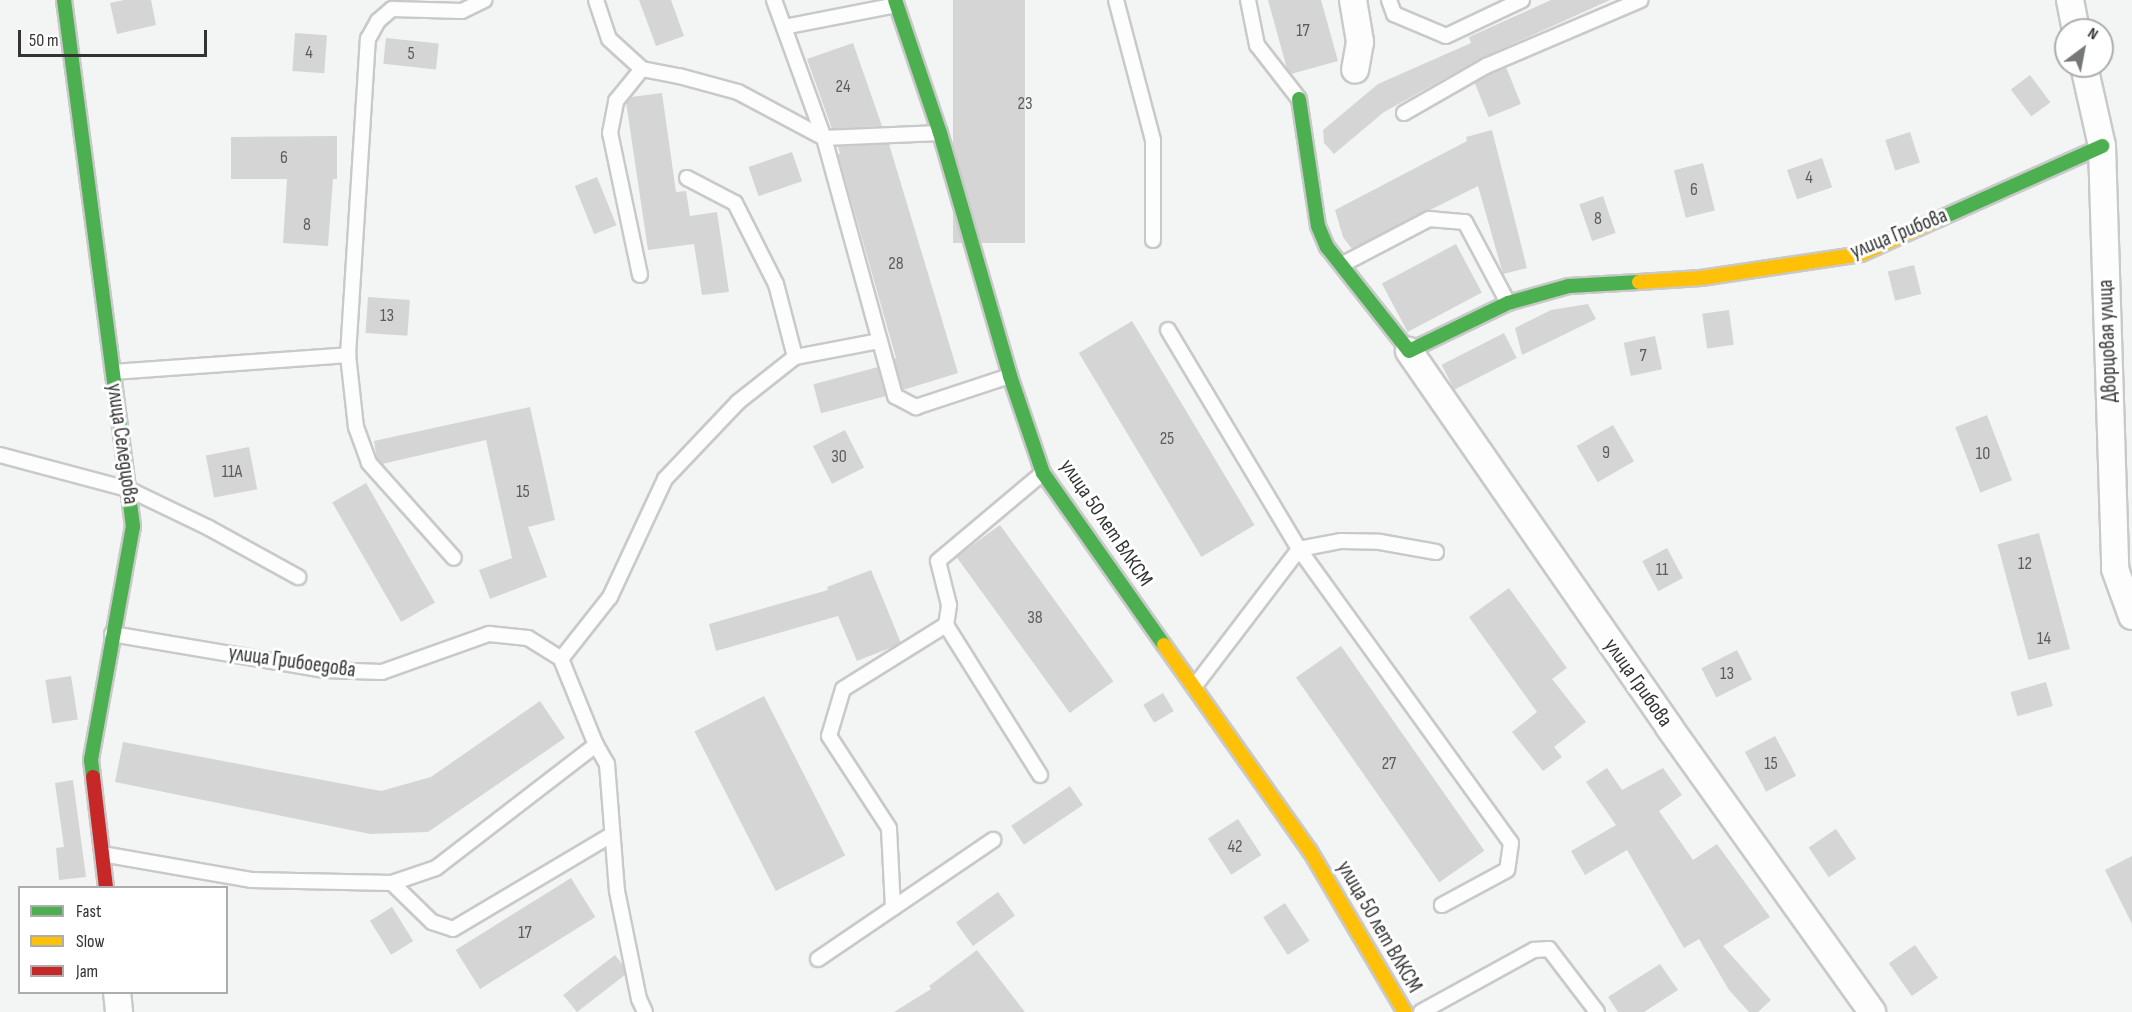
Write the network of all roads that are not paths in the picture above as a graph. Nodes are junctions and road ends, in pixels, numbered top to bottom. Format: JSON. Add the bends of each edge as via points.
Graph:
{"nodes":[{"id":1,"x":64,"y":0,"type":"edge"},
{"id":2,"x":486,"y":0,"type":"edge"},
{"id":3,"x":596,"y":0,"type":"edge"},
{"id":4,"x":774,"y":0,"type":"edge"},
{"id":5,"x":1116,"y":0,"type":"edge"},
{"id":6,"x":1248,"y":0,"type":"edge"},
{"id":7,"x":1353,"y":0,"type":"edge"},
{"id":8,"x":1389,"y":0,"type":"edge"},
{"id":9,"x":1522,"y":0,"type":"edge"},
{"id":10,"x":1641,"y":0,"type":"edge"},
{"id":11,"x":2070,"y":0,"type":"edge"},
{"id":12,"x":895,"y":3,"type":"edge"},
{"id":13,"x":2074,"y":18,"type":"edge"},
{"id":14,"x":784,"y":27,"type":"junction"},
{"id":15,"x":642,"y":69,"type":"junction"},
{"id":16,"x":1355,"y":70,"type":"dead end"},
{"id":17,"x":2087,"y":78,"type":"edge"},
{"id":18,"x":1299,"y":99,"type":"joint"},
{"id":19,"x":1404,"y":113,"type":"dead end"},
{"id":20,"x":940,"y":133,"type":"junction"},
{"id":21,"x":824,"y":138,"type":"junction"},
{"id":22,"x":2102,"y":146,"type":"junction"},
{"id":23,"x":687,"y":178,"type":"dead end"},
{"id":24,"x":1153,"y":240,"type":"dead end"},
{"id":25,"x":1343,"y":264,"type":"junction"},
{"id":26,"x":640,"y":275,"type":"dead end"},
{"id":27,"x":1508,"y":303,"type":"junction"},
{"id":28,"x":1168,"y":330,"type":"dead end"},
{"id":29,"x":880,"y":341,"type":"junction"},
{"id":30,"x":1409,"y":351,"type":"junction"},
{"id":31,"x":348,"y":355,"type":"junction"},
{"id":32,"x":795,"y":357,"type":"junction"},
{"id":33,"x":113,"y":372,"type":"junction"},
{"id":34,"x":1010,"y":376,"type":"junction"},
{"id":35,"x":0,"y":455,"type":"edge"},
{"id":36,"x":1043,"y":473,"type":"junction"},
{"id":37,"x":129,"y":489,"type":"junction"},
{"id":38,"x":1299,"y":549,"type":"junction"},
{"id":39,"x":1437,"y":552,"type":"dead end"},
{"id":40,"x":454,"y":558,"type":"dead end"},
{"id":41,"x":298,"y":578,"type":"dead end"},
{"id":42,"x":2132,"y":616,"type":"edge"},
{"id":43,"x":946,"y":625,"type":"junction"},
{"id":44,"x":112,"y":634,"type":"junction"},
{"id":45,"x":561,"y":659,"type":"junction"},
{"id":46,"x":1194,"y":687,"type":"junction"},
{"id":47,"x":596,"y":745,"type":"junction"},
{"id":48,"x":1040,"y":775,"type":"dead end"},
{"id":49,"x":611,"y":835,"type":"junction"},
{"id":50,"x":993,"y":840,"type":"dead end"},
{"id":51,"x":102,"y":854,"type":"junction"},
{"id":52,"x":392,"y":883,"type":"junction"},
{"id":53,"x":105,"y":886,"type":"edge"},
{"id":54,"x":1442,"y":905,"type":"dead end"},
{"id":55,"x":893,"y":908,"type":"junction"},
{"id":56,"x":818,"y":959,"type":"dead end"},
{"id":57,"x":117,"y":994,"type":"edge"},
{"id":58,"x":637,"y":1005,"type":"edge"},
{"id":59,"x":119,"y":1012,"type":"edge"},
{"id":60,"x":645,"y":1012,"type":"edge"},
{"id":61,"x":1404,"y":1012,"type":"edge"},
{"id":62,"x":1421,"y":1012,"type":"edge"},
{"id":63,"x":1597,"y":1012,"type":"edge"},
{"id":64,"x":1872,"y":1012,"type":"edge"}],
"edges":[{"from":1,"to":33,"type":"street","name":"улица Селедцова"},
{"from":2,"to":31,"type":"lane","via":[[462,11],[392,9],[378,21],[368,39]]},
{"from":3,"to":15,"type":"lane","via":[[609,39]]},
{"from":4,"to":14,"type":"lane"},
{"from":5,"to":24,"type":"lane","via":[[1153,140]]},
{"from":6,"to":18,"type":"lane","via":[[1257,45]]},
{"from":7,"to":16,"type":"street","via":[[1360,42]]},
{"from":8,"to":9,"type":"lane","via":[[1394,14],[1446,36]]},
{"from":10,"to":19,"type":"lane","via":[[1486,66]]},
{"from":11,"to":13,"type":"street"},
{"from":12,"to":14,"type":"lane"},
{"from":12,"to":20,"type":"street","name":"улица 50 лет ВЛКСМ"},
{"from":14,"to":21,"type":"lane"},
{"from":15,"to":21,"type":"lane","via":[[738,92]]},
{"from":15,"to":26,"type":"lane","via":[[616,101],[610,133]]},
{"from":17,"to":22,"type":"street","name":"Дворцовая улица"},
{"from":18,"to":25,"type":"street","name":"улица Грибова","via":[[1318,226],[1327,247]]},
{"from":20,"to":21,"type":"lane"},
{"from":20,"to":34,"type":"street","name":"улица 50 лет ВЛКСМ"},
{"from":21,"to":29,"type":"lane"},
{"from":22,"to":27,"type":"street","name":"улица Грибова","via":[[1861,254],[1701,279],[1569,286]]},
{"from":22,"to":42,"type":"street","name":"Дворцовая улица","via":[[2115,569]]},
{"from":23,"to":32,"type":"lane","via":[[735,203],[776,284]]},
{"from":25,"to":27,"type":"lane","via":[[1429,219],[1465,222]]},
{"from":25,"to":30,"type":"street","name":"улица Грибова"},
{"from":27,"to":30,"type":"street","name":"улица Грибова"},
{"from":28,"to":38,"type":"lane"},
{"from":29,"to":32,"type":"lane"},
{"from":29,"to":34,"type":"lane","via":[[895,396],[916,407]]},
{"from":30,"to":64,"type":"street","name":"улица Грибова"},
{"from":31,"to":33,"type":"lane"},
{"from":31,"to":40,"type":"lane","via":[[356,427],[369,464]]},
{"from":32,"to":45,"type":"lane","via":[[738,402],[665,479],[610,597]]},
{"from":33,"to":37,"type":"street","name":"улица Селедцова"},
{"from":34,"to":36,"type":"street","name":"улица 50 лет ВЛКСМ"},
{"from":35,"to":37,"type":"lane"},
{"from":36,"to":43,"type":"lane","via":[[938,561],[949,605]]},
{"from":36,"to":46,"type":"street","name":"улица 50 лет ВЛКСМ"},
{"from":37,"to":41,"type":"lane"},
{"from":37,"to":44,"type":"street","name":"улица Селедцова","via":[[133,526]]},
{"from":38,"to":39,"type":"lane","via":[[1341,541],[1380,542]]},
{"from":38,"to":46,"type":"lane"},
{"from":38,"to":54,"type":"lane","via":[[1511,843],[1507,870]]},
{"from":43,"to":48,"type":"lane"},
{"from":43,"to":55,"type":"lane","via":[[843,689],[829,736],[889,828]]},
{"from":44,"to":45,"type":"lane","name":"улица Грибоедова","via":[[325,670],[382,672],[489,634],[528,638]]},
{"from":44,"to":51,"type":"street","name":"улица Селедцова","via":[[92,760]]},
{"from":45,"to":47,"type":"lane"},
{"from":46,"to":61,"type":"street","name":"улица 50 лет ВЛКСМ","via":[[1310,851]]},
{"from":47,"to":49,"type":"lane","via":[[607,764]]},
{"from":47,"to":52,"type":"lane","via":[[436,868]]},
{"from":49,"to":52,"type":"lane","via":[[453,929],[432,922]]},
{"from":49,"to":58,"type":"lane"},
{"from":50,"to":55,"type":"lane"},
{"from":51,"to":52,"type":"lane","via":[[251,880]]},
{"from":51,"to":53,"type":"street","name":"улица Селедцова"},
{"from":55,"to":56,"type":"lane"},
{"from":57,"to":59,"type":"street"},
{"from":58,"to":60,"type":"lane"},
{"from":62,"to":63,"type":"lane","via":[[1534,950],[1549,949]]}]}
